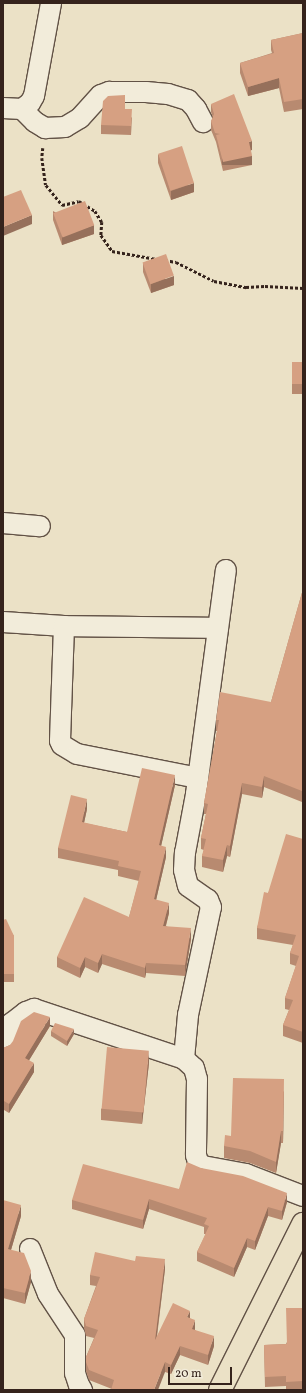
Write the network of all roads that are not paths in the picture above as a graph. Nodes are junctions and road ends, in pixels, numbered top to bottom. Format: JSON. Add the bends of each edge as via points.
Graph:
{"nodes":[{"id":1,"x":51,"y":3,"type":"edge"},
{"id":2,"x":13,"y":109,"type":"edge"},
{"id":3,"x":203,"y":122,"type":"dead end"},
{"id":4,"x":3,"y":523,"type":"edge"},
{"id":5,"x":40,"y":526,"type":"dead end"},
{"id":6,"x":226,"y":570,"type":"dead end"},
{"id":7,"x":3,"y":622,"type":"edge"},
{"id":8,"x":64,"y":626,"type":"junction"},
{"id":9,"x":218,"y":628,"type":"junction"},
{"id":10,"x":198,"y":778,"type":"junction"},
{"id":11,"x":3,"y":1045,"type":"edge"},
{"id":12,"x":184,"y":1059,"type":"junction"},
{"id":13,"x":303,"y":1196,"type":"edge"},
{"id":14,"x":303,"y":1224,"type":"edge"},
{"id":15,"x":30,"y":1249,"type":"dead end"},
{"id":16,"x":82,"y":1390,"type":"edge"},
{"id":17,"x":220,"y":1390,"type":"edge"}],
"edges":[{"from":1,"to":2,"type":"street","via":[[34,96]]},
{"from":2,"to":3,"type":"street","via":[[45,128],[65,127],[80,118],[101,95],[108,92],[146,92],[168,94],[188,100]]},
{"from":4,"to":5,"type":"street"},
{"from":6,"to":9,"type":"street"},
{"from":7,"to":8,"type":"street"},
{"from":8,"to":9,"type":"street"},
{"from":8,"to":10,"type":"street","via":[[60,741],[62,745],[77,754]]},
{"from":9,"to":10,"type":"street"},
{"from":10,"to":12,"type":"street","via":[[184,870],[188,886],[208,900],[211,907],[188,1015]]},
{"from":11,"to":12,"type":"street","via":[[12,1023],[34,1009]]},
{"from":12,"to":13,"type":"street","via":[[194,1068],[197,1079],[198,1162],[203,1166],[246,1174]]},
{"from":14,"to":17,"type":"main road"},
{"from":15,"to":16,"type":"street","via":[[48,1294],[74,1335],[75,1373]]}]}
